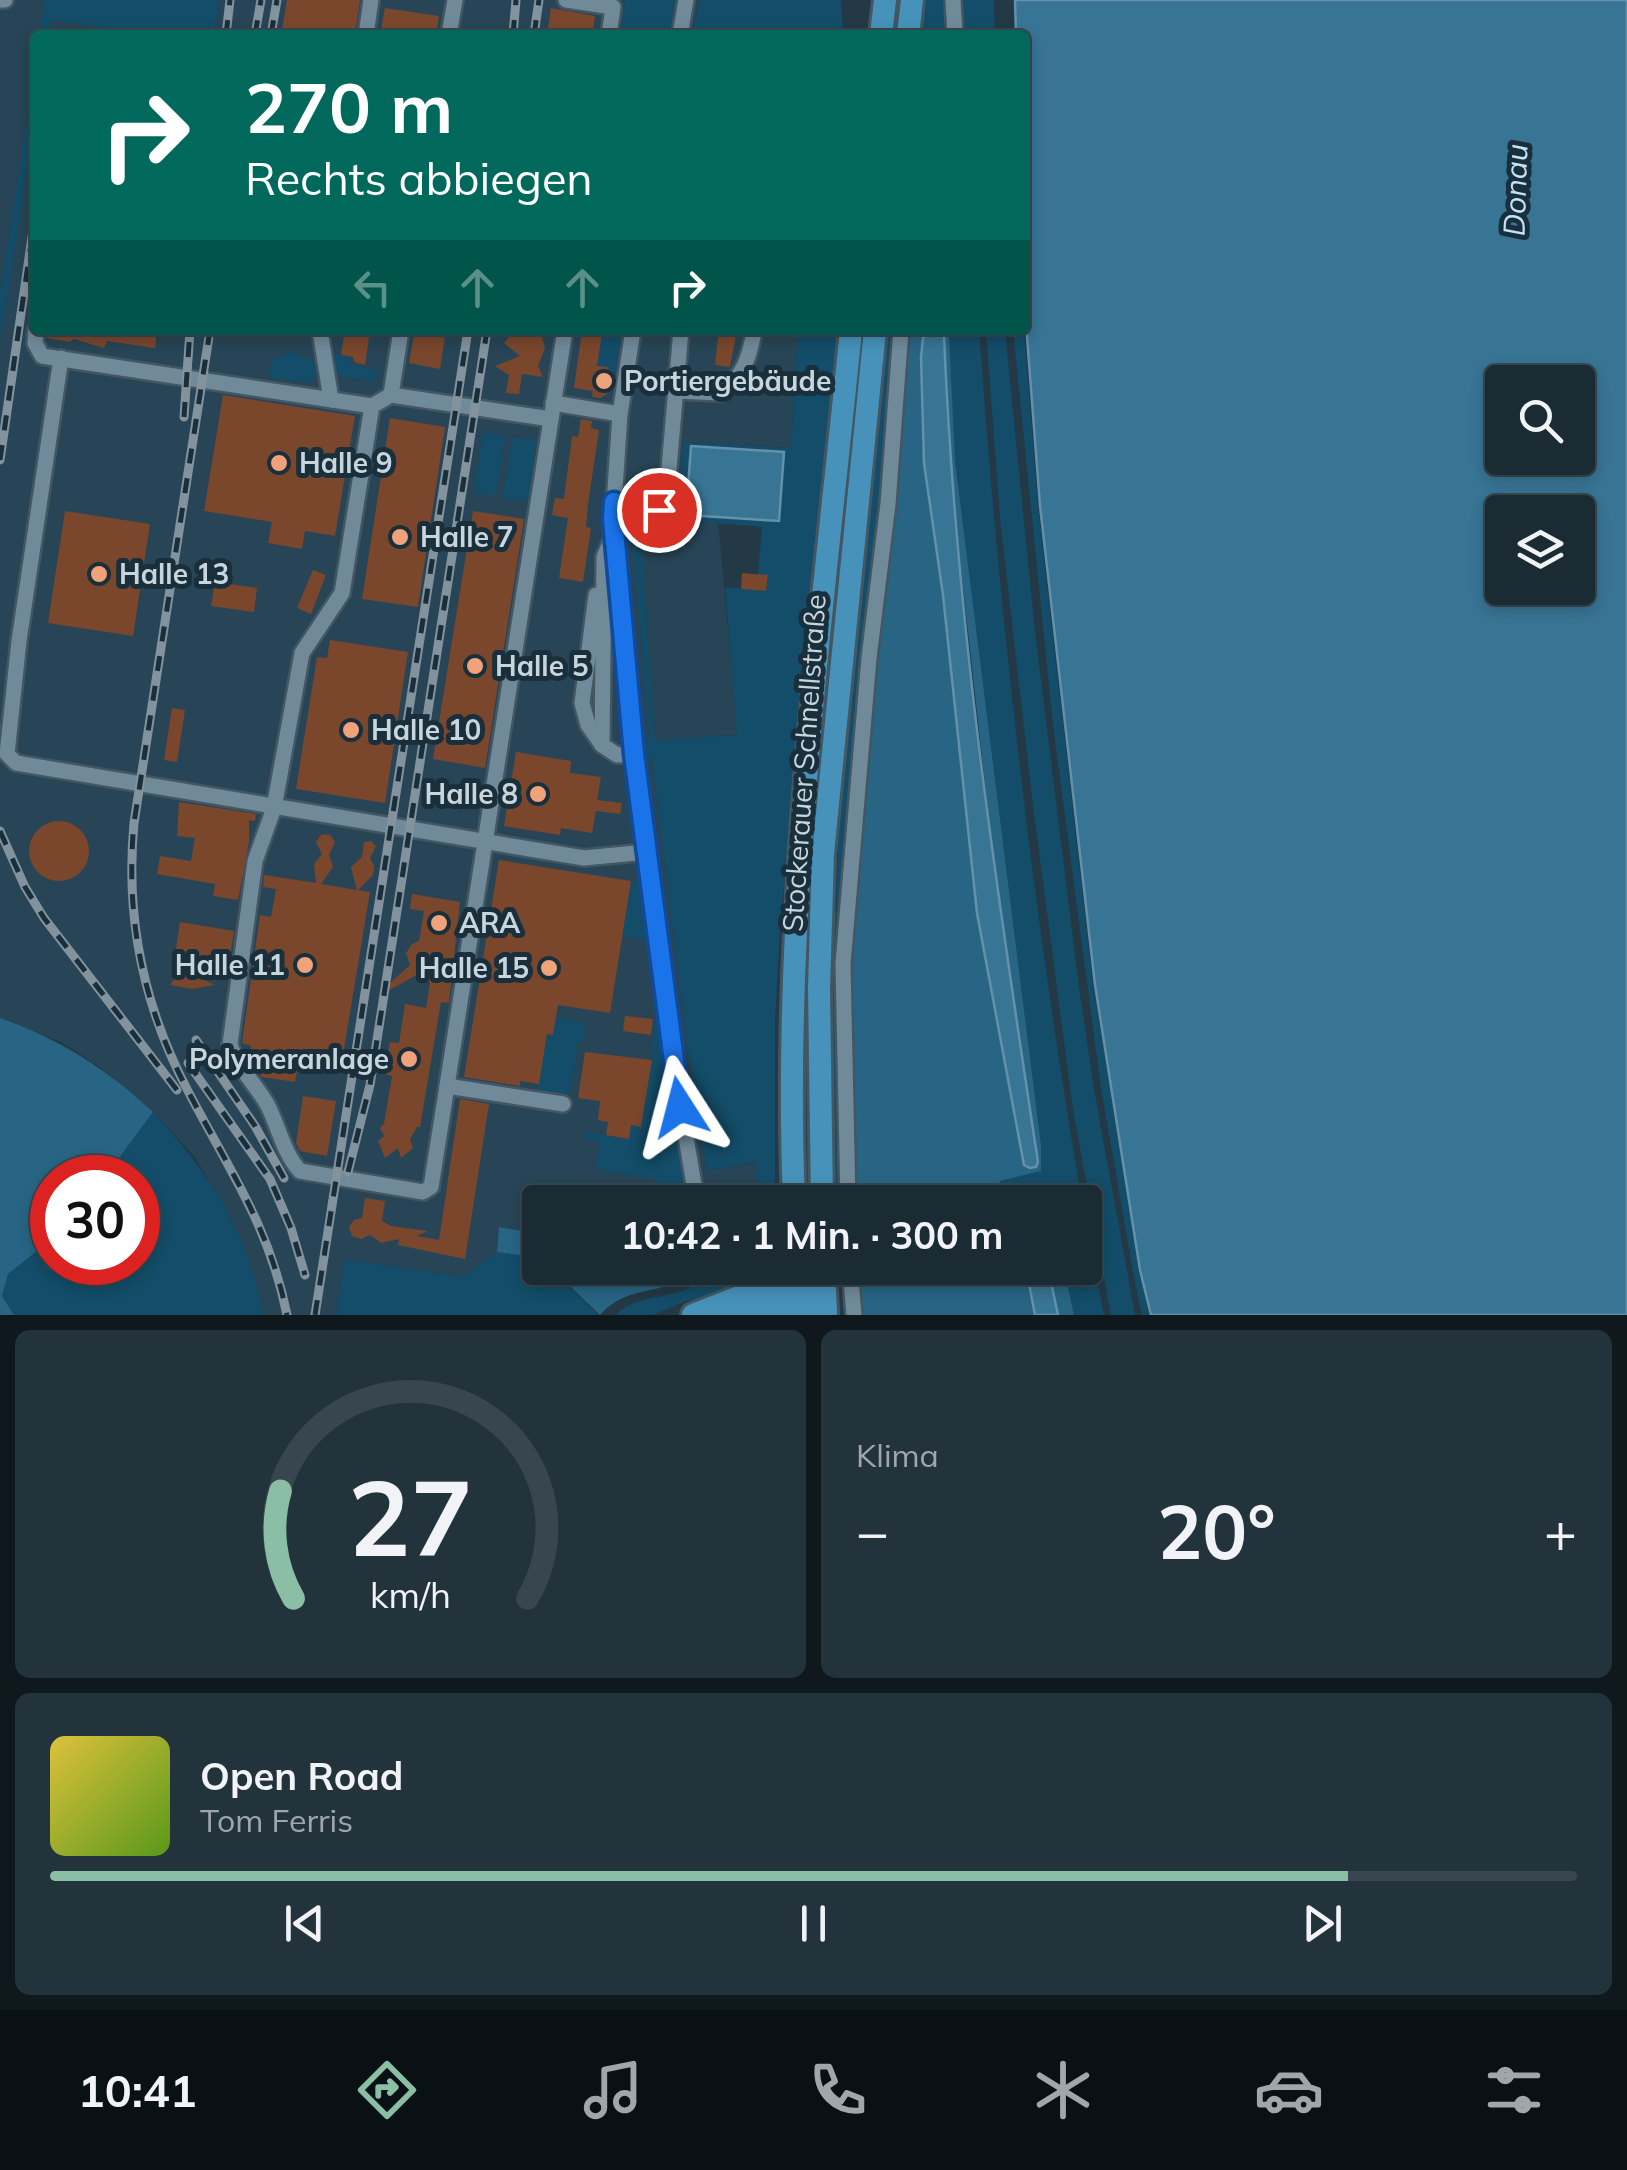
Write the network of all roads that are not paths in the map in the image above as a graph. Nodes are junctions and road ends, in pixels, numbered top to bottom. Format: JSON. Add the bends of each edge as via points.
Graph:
{"nodes":[{"id":1,"x":371,"y":0,"type":"edge"},
{"id":2,"x":454,"y":0,"type":"edge"},
{"id":3,"x":566,"y":0,"type":"edge"},
{"id":4,"x":686,"y":0,"type":"edge"},
{"id":5,"x":870,"y":0,"type":"edge"},
{"id":6,"x":884,"y":0,"type":"edge"},
{"id":7,"x":912,"y":0,"type":"edge"},
{"id":8,"x":952,"y":0,"type":"edge"},
{"id":9,"x":367,"y":30,"type":"edge"},
{"id":10,"x":450,"y":30,"type":"edge"},
{"id":11,"x":610,"y":30,"type":"edge"},
{"id":12,"x":681,"y":30,"type":"edge"},
{"id":13,"x":873,"y":30,"type":"edge"},
{"id":14,"x":881,"y":30,"type":"edge"},
{"id":15,"x":909,"y":30,"type":"edge"},
{"id":16,"x":955,"y":30,"type":"edge"},
{"id":17,"x":35,"y":335,"type":"edge"},
{"id":18,"x":321,"y":335,"type":"edge"},
{"id":19,"x":401,"y":335,"type":"edge"},
{"id":20,"x":563,"y":335,"type":"edge"},
{"id":21,"x":632,"y":335,"type":"edge"},
{"id":22,"x":681,"y":335,"type":"edge"},
{"id":23,"x":753,"y":335,"type":"edge"},
{"id":24,"x":851,"y":335,"type":"edge"},
{"id":25,"x":875,"y":335,"type":"edge"},
{"id":26,"x":901,"y":335,"type":"edge"},
{"id":27,"x":61,"y":358,"type":"junction"},
{"id":28,"x":675,"y":391,"type":"junction"},
{"id":29,"x":391,"y":395,"type":"junction"},
{"id":30,"x":330,"y":400,"type":"junction"},
{"id":31,"x":372,"y":406,"type":"junction"},
{"id":32,"x":552,"y":412,"type":"junction"},
{"id":33,"x":620,"y":414,"type":"junction"},
{"id":34,"x":614,"y":502,"type":"junction"},
{"id":35,"x":614,"y":533,"type":"junction"},
{"id":36,"x":634,"y":754,"type":"junction"},
{"id":37,"x":274,"y":808,"type":"junction"},
{"id":38,"x":485,"y":844,"type":"junction"},
{"id":39,"x":646,"y":852,"type":"junction"},
{"id":40,"x":447,"y":1086,"type":"junction"},
{"id":41,"x":563,"y":1104,"type":"dead end"},
{"id":42,"x":694,"y":1185,"type":"edge"},
{"id":43,"x":792,"y":1185,"type":"edge"},
{"id":44,"x":822,"y":1185,"type":"edge"},
{"id":45,"x":848,"y":1185,"type":"edge"},
{"id":46,"x":757,"y":1285,"type":"edge"},
{"id":47,"x":851,"y":1285,"type":"edge"},
{"id":48,"x":798,"y":1306,"type":"edge"},
{"id":49,"x":741,"y":1308,"type":"edge"},
{"id":50,"x":826,"y":1308,"type":"edge"},
{"id":51,"x":698,"y":1314,"type":"edge"},
{"id":52,"x":854,"y":1315,"type":"edge"}],
"edges":[{"from":1,"to":9,"type":"street"},
{"from":2,"to":10,"type":"street"},
{"from":3,"to":11,"type":"street","via":[[614,7]]},
{"from":4,"to":12,"type":"street"},
{"from":5,"to":13,"type":"highway"},
{"from":6,"to":14,"type":"highway"},
{"from":7,"to":15,"type":"highway"},
{"from":8,"to":16,"type":"street"},
{"from":17,"to":27,"type":"street","via":[[42,356]]},
{"from":18,"to":30,"type":"street"},
{"from":19,"to":29,"type":"street"},
{"from":20,"to":32,"type":"street"},
{"from":21,"to":33,"type":"street"},
{"from":22,"to":28,"type":"street"},
{"from":23,"to":28,"type":"street","via":[[749,361],[721,393]]},
{"from":24,"to":43,"type":"highway","name":"Stockerauer Schnellstraße","via":[[796,920]]},
{"from":25,"to":44,"type":"highway","name":"Stockerauer Schnellstraße","via":[[823,854]]},
{"from":26,"to":45,"type":"street","via":[[843,964]]},
{"from":27,"to":30,"type":"street"},
{"from":27,"to":37,"type":"street","via":[[7,754],[16,763]]},
{"from":28,"to":34,"type":"street","via":[[666,503],[652,520]]},
{"from":29,"to":31,"type":"street"},
{"from":29,"to":32,"type":"street"},
{"from":30,"to":31,"type":"street"},
{"from":31,"to":37,"type":"street","via":[[342,594],[302,653]]},
{"from":32,"to":33,"type":"street"},
{"from":32,"to":38,"type":"street"},
{"from":33,"to":34,"type":"street"},
{"from":34,"to":35,"type":"street"},
{"from":35,"to":36,"type":"street"},
{"from":35,"to":36,"type":"street","via":[[604,556],[602,745],[618,755]]},
{"from":36,"to":39,"type":"street"},
{"from":37,"to":38,"type":"street"},
{"from":37,"to":40,"type":"street","via":[[255,861],[230,1044],[292,1163],[300,1172],[423,1192],[431,1187]]},
{"from":38,"to":39,"type":"street","via":[[584,858]]},
{"from":38,"to":40,"type":"street"},
{"from":39,"to":42,"type":"street"},
{"from":40,"to":41,"type":"street"},
{"from":46,"to":49,"type":"highway"},
{"from":47,"to":52,"type":"street"},
{"from":48,"to":49,"type":"highway"},
{"from":48,"to":50,"type":"highway"},
{"from":49,"to":51,"type":"highway"}]}
